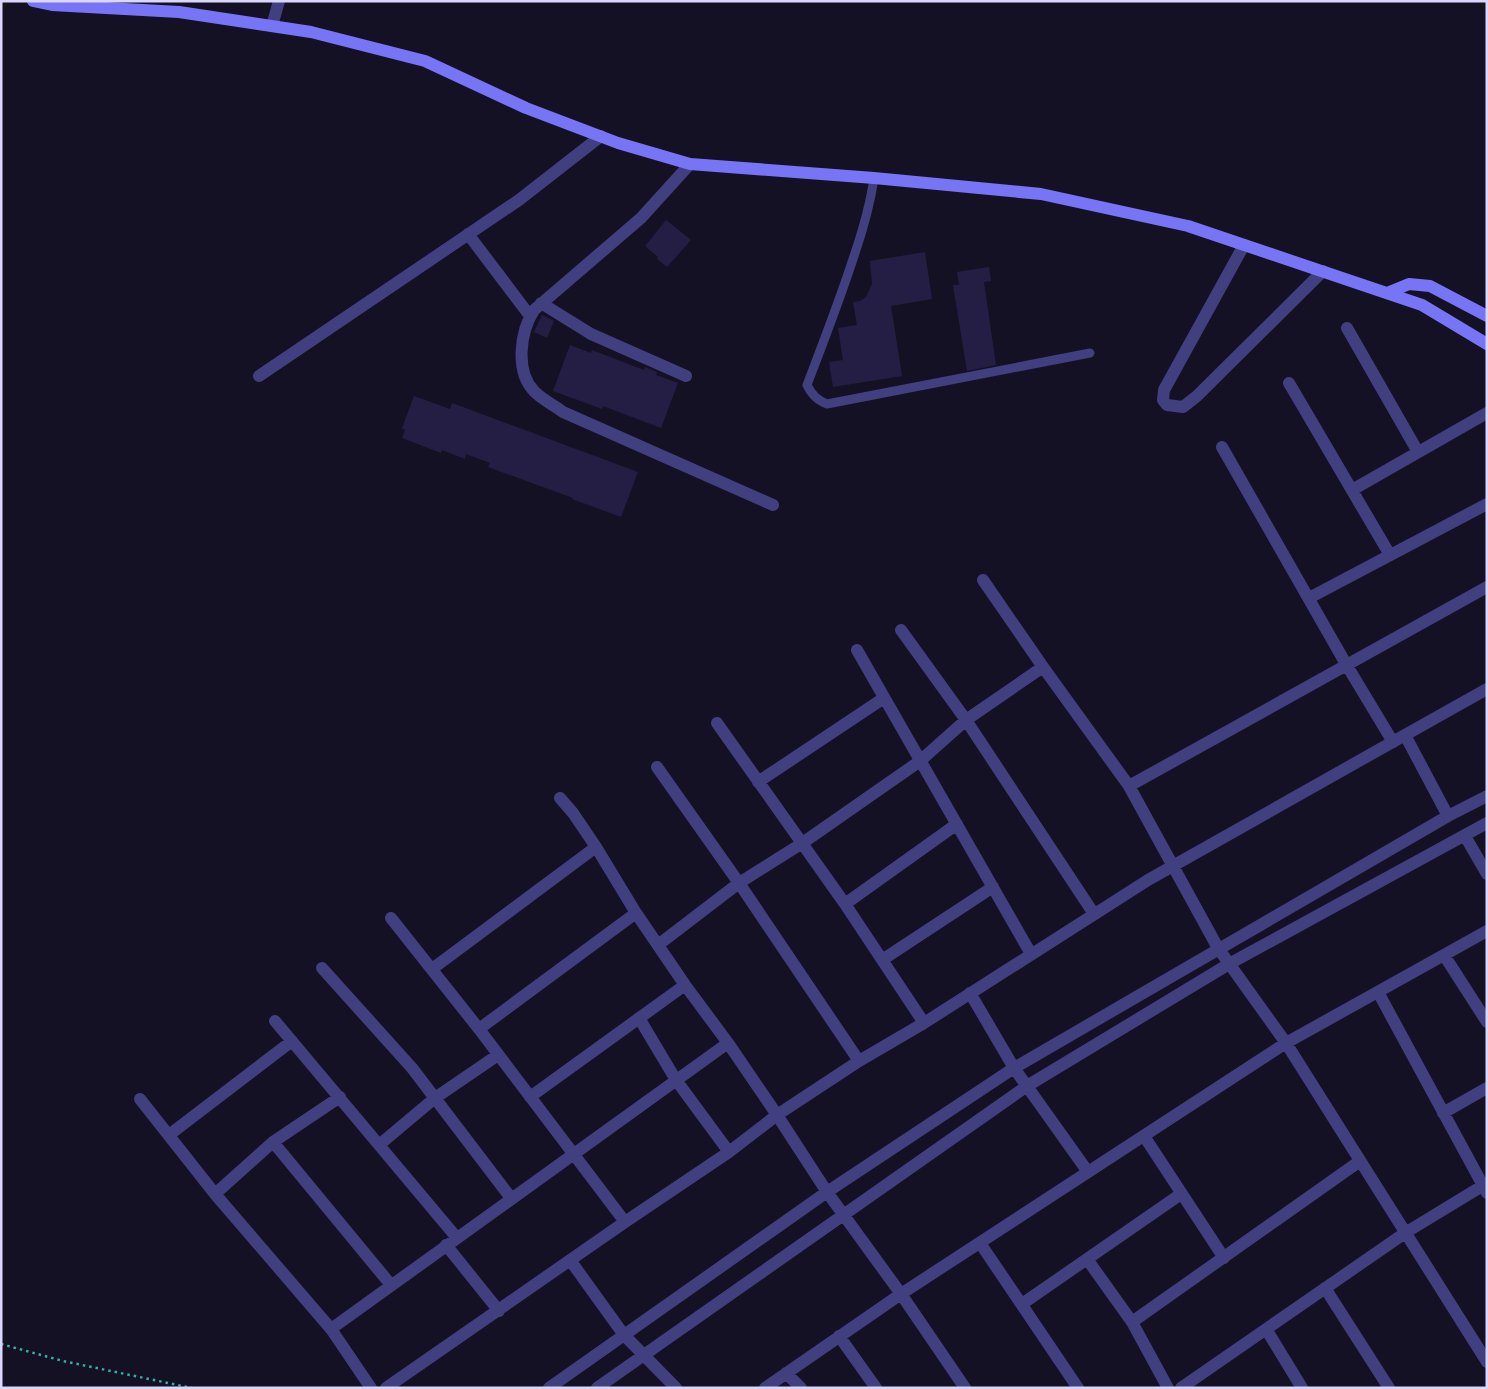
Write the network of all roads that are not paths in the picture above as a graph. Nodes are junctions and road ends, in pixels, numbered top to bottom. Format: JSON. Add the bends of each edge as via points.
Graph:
{"nodes":[{"id":1,"x":33,"y":1,"type":"edge"},
{"id":2,"x":279,"y":1,"type":"edge"},
{"id":3,"x":272,"y":26,"type":"junction"},
{"id":4,"x":601,"y":136,"type":"junction"},
{"id":5,"x":690,"y":164,"type":"junction"},
{"id":6,"x":874,"y":178,"type":"junction"},
{"id":7,"x":468,"y":234,"type":"junction"},
{"id":8,"x":1244,"y":245,"type":"junction"},
{"id":9,"x":1323,"y":271,"type":"junction"},
{"id":10,"x":1387,"y":293,"type":"junction"},
{"id":11,"x":541,"y":303,"type":"junction"},
{"id":12,"x":530,"y":316,"type":"junction"},
{"id":13,"x":1487,"y":316,"type":"edge"},
{"id":14,"x":1347,"y":328,"type":"dead end"},
{"id":15,"x":1487,"y":344,"type":"edge"},
{"id":16,"x":1090,"y":353,"type":"dead end"},
{"id":17,"x":259,"y":376,"type":"dead end"},
{"id":18,"x":686,"y":376,"type":"dead end"},
{"id":19,"x":1289,"y":383,"type":"dead end"},
{"id":20,"x":1487,"y":414,"type":"edge"},
{"id":21,"x":1222,"y":447,"type":"dead end"},
{"id":22,"x":1418,"y":452,"type":"junction"},
{"id":23,"x":1352,"y":490,"type":"junction"},
{"id":24,"x":1487,"y":504,"type":"edge"},
{"id":25,"x":773,"y":505,"type":"dead end"},
{"id":26,"x":1390,"y":555,"type":"junction"},
{"id":27,"x":983,"y":580,"type":"dead end"},
{"id":28,"x":1487,"y":588,"type":"edge"},
{"id":29,"x":1309,"y":598,"type":"junction"},
{"id":30,"x":901,"y":630,"type":"dead end"},
{"id":31,"x":857,"y":650,"type":"dead end"},
{"id":32,"x":1346,"y":664,"type":"junction"},
{"id":33,"x":1043,"y":667,"type":"junction"},
{"id":34,"x":1487,"y":689,"type":"edge"},
{"id":35,"x":884,"y":698,"type":"junction"},
{"id":36,"x":966,"y":720,"type":"junction"},
{"id":37,"x":717,"y":724,"type":"dead end"},
{"id":38,"x":1405,"y":735,"type":"junction"},
{"id":39,"x":1393,"y":742,"type":"junction"},
{"id":40,"x":920,"y":761,"type":"junction"},
{"id":41,"x":657,"y":767,"type":"dead end"},
{"id":42,"x":758,"y":782,"type":"junction"},
{"id":43,"x":1129,"y":786,"type":"junction"},
{"id":44,"x":1487,"y":796,"type":"edge"},
{"id":45,"x":560,"y":798,"type":"dead end"},
{"id":46,"x":1448,"y":816,"type":"junction"},
{"id":47,"x":1487,"y":823,"type":"edge"},
{"id":48,"x":957,"y":824,"type":"junction"},
{"id":49,"x":1465,"y":836,"type":"junction"},
{"id":50,"x":801,"y":844,"type":"junction"},
{"id":51,"x":596,"y":847,"type":"junction"},
{"id":52,"x":1174,"y":866,"type":"junction"},
{"id":53,"x":1487,"y":874,"type":"edge"},
{"id":54,"x":739,"y":883,"type":"junction"},
{"id":55,"x":994,"y":887,"type":"junction"},
{"id":56,"x":845,"y":904,"type":"junction"},
{"id":57,"x":636,"y":913,"type":"junction"},
{"id":58,"x":1094,"y":914,"type":"junction"},
{"id":59,"x":390,"y":918,"type":"dead end"},
{"id":60,"x":1487,"y":931,"type":"edge"},
{"id":61,"x":658,"y":945,"type":"junction"},
{"id":62,"x":1218,"y":948,"type":"junction"},
{"id":63,"x":1031,"y":954,"type":"junction"},
{"id":64,"x":1444,"y":955,"type":"junction"},
{"id":65,"x":882,"y":960,"type":"junction"},
{"id":66,"x":1230,"y":964,"type":"junction"},
{"id":67,"x":322,"y":968,"type":"dead end"},
{"id":68,"x":432,"y":969,"type":"junction"},
{"id":69,"x":685,"y":985,"type":"junction"},
{"id":70,"x":1378,"y":992,"type":"junction"},
{"id":71,"x":970,"y":993,"type":"junction"},
{"id":72,"x":639,"y":1018,"type":"junction"},
{"id":73,"x":275,"y":1021,"type":"dead end"},
{"id":74,"x":1487,"y":1022,"type":"edge"},
{"id":75,"x":924,"y":1023,"type":"junction"},
{"id":76,"x":479,"y":1029,"type":"junction"},
{"id":77,"x":292,"y":1040,"type":"junction"},
{"id":78,"x":728,"y":1042,"type":"junction"},
{"id":79,"x":1286,"y":1043,"type":"junction"},
{"id":80,"x":498,"y":1055,"type":"junction"},
{"id":81,"x":859,"y":1061,"type":"junction"},
{"id":82,"x":1014,"y":1068,"type":"junction"},
{"id":83,"x":676,"y":1080,"type":"junction"},
{"id":84,"x":1028,"y":1086,"type":"junction"},
{"id":85,"x":1487,"y":1088,"type":"edge"},
{"id":86,"x":340,"y":1097,"type":"junction"},
{"id":87,"x":530,"y":1097,"type":"junction"},
{"id":88,"x":435,"y":1098,"type":"junction"},
{"id":89,"x":140,"y":1099,"type":"dead end"},
{"id":90,"x":1443,"y":1113,"type":"junction"},
{"id":91,"x":778,"y":1115,"type":"junction"},
{"id":92,"x":169,"y":1135,"type":"junction"},
{"id":93,"x":1144,"y":1136,"type":"junction"},
{"id":94,"x":273,"y":1142,"type":"junction"},
{"id":95,"x":379,"y":1145,"type":"junction"},
{"id":96,"x":729,"y":1152,"type":"junction"},
{"id":97,"x":573,"y":1154,"type":"junction"},
{"id":98,"x":1360,"y":1161,"type":"junction"},
{"id":99,"x":1088,"y":1172,"type":"junction"},
{"id":100,"x":1485,"y":1187,"type":"edge"},
{"id":101,"x":827,"y":1192,"type":"junction"},
{"id":102,"x":215,"y":1194,"type":"junction"},
{"id":103,"x":1181,"y":1194,"type":"junction"},
{"id":104,"x":512,"y":1198,"type":"junction"},
{"id":105,"x":843,"y":1214,"type":"junction"},
{"id":106,"x":625,"y":1222,"type":"junction"},
{"id":107,"x":1405,"y":1233,"type":"junction"},
{"id":108,"x":452,"y":1242,"type":"junction"},
{"id":109,"x":980,"y":1243,"type":"junction"},
{"id":110,"x":1224,"y":1258,"type":"junction"},
{"id":111,"x":1087,"y":1259,"type":"junction"},
{"id":112,"x":570,"y":1260,"type":"junction"},
{"id":113,"x":391,"y":1285,"type":"junction"},
{"id":114,"x":1325,"y":1288,"type":"junction"},
{"id":115,"x":901,"y":1294,"type":"junction"},
{"id":116,"x":1022,"y":1304,"type":"junction"},
{"id":117,"x":499,"y":1310,"type":"junction"},
{"id":118,"x":1132,"y":1322,"type":"junction"},
{"id":119,"x":331,"y":1329,"type":"junction"},
{"id":120,"x":1266,"y":1329,"type":"junction"},
{"id":121,"x":624,"y":1335,"type":"junction"},
{"id":122,"x":839,"y":1336,"type":"junction"},
{"id":123,"x":644,"y":1355,"type":"junction"},
{"id":124,"x":1487,"y":1362,"type":"edge"},
{"id":125,"x":786,"y":1373,"type":"junction"},
{"id":126,"x":370,"y":1388,"type":"edge"},
{"id":127,"x":386,"y":1388,"type":"edge"},
{"id":128,"x":549,"y":1388,"type":"edge"},
{"id":129,"x":597,"y":1388,"type":"edge"},
{"id":130,"x":676,"y":1388,"type":"edge"},
{"id":131,"x":765,"y":1388,"type":"edge"},
{"id":132,"x":800,"y":1388,"type":"edge"},
{"id":133,"x":876,"y":1388,"type":"edge"},
{"id":134,"x":965,"y":1388,"type":"edge"},
{"id":135,"x":1078,"y":1388,"type":"edge"},
{"id":136,"x":1168,"y":1388,"type":"edge"},
{"id":137,"x":1181,"y":1388,"type":"edge"},
{"id":138,"x":1302,"y":1388,"type":"edge"},
{"id":139,"x":1388,"y":1388,"type":"edge"}],
"edges":[{"from":1,"to":3,"type":"street","via":[[52,5],[179,12]]},
{"from":2,"to":3,"type":"street"},
{"from":3,"to":4,"type":"street","via":[[311,32],[425,62],[526,108]]},
{"from":4,"to":5,"type":"street"},
{"from":4,"to":7,"type":"street","via":[[519,200]]},
{"from":5,"to":6,"type":"street"},
{"from":5,"to":11,"type":"street","via":[[641,218]]},
{"from":6,"to":8,"type":"street","via":[[1041,194],[1188,226]]},
{"from":6,"to":16,"type":"lane","via":[[854,256],[808,385],[818,400],[827,404]]},
{"from":7,"to":12,"type":"street"},
{"from":7,"to":17,"type":"street"},
{"from":8,"to":9,"type":"street"},
{"from":8,"to":9,"type":"street","via":[[1164,390],[1163,400],[1167,405],[1184,407],[1197,396]]},
{"from":9,"to":10,"type":"street"},
{"from":10,"to":13,"type":"street","via":[[1409,284],[1430,286]]},
{"from":10,"to":15,"type":"street","via":[[1422,305]]},
{"from":11,"to":12,"type":"street"},
{"from":11,"to":18,"type":"street","via":[[590,334]]},
{"from":12,"to":25,"type":"street","via":[[522,343],[526,380],[534,392],[563,412]]},
{"from":14,"to":22,"type":"street"},
{"from":19,"to":23,"type":"street"},
{"from":20,"to":22,"type":"street"},
{"from":21,"to":29,"type":"street"},
{"from":22,"to":23,"type":"street"},
{"from":23,"to":26,"type":"street"},
{"from":24,"to":26,"type":"street"},
{"from":26,"to":29,"type":"street"},
{"from":27,"to":33,"type":"street"},
{"from":28,"to":32,"type":"street"},
{"from":29,"to":32,"type":"street"},
{"from":30,"to":36,"type":"street"},
{"from":31,"to":35,"type":"street"},
{"from":32,"to":39,"type":"street"},
{"from":32,"to":43,"type":"street"},
{"from":33,"to":36,"type":"street"},
{"from":33,"to":43,"type":"street"},
{"from":34,"to":38,"type":"street"},
{"from":35,"to":40,"type":"street"},
{"from":35,"to":42,"type":"street"},
{"from":36,"to":40,"type":"street"},
{"from":36,"to":58,"type":"street"},
{"from":37,"to":42,"type":"street"},
{"from":38,"to":39,"type":"street"},
{"from":38,"to":46,"type":"street"},
{"from":39,"to":52,"type":"street"},
{"from":40,"to":48,"type":"street"},
{"from":40,"to":50,"type":"street"},
{"from":41,"to":54,"type":"street"},
{"from":42,"to":50,"type":"street"},
{"from":43,"to":52,"type":"street"},
{"from":44,"to":46,"type":"street"},
{"from":45,"to":51,"type":"street"},
{"from":46,"to":62,"type":"street"},
{"from":47,"to":49,"type":"street"},
{"from":48,"to":55,"type":"street"},
{"from":48,"to":56,"type":"street"},
{"from":49,"to":53,"type":"street"},
{"from":49,"to":66,"type":"street"},
{"from":50,"to":54,"type":"street"},
{"from":50,"to":56,"type":"street"},
{"from":51,"to":57,"type":"street"},
{"from":51,"to":68,"type":"street"},
{"from":52,"to":58,"type":"street"},
{"from":52,"to":62,"type":"street"},
{"from":54,"to":61,"type":"street"},
{"from":54,"to":81,"type":"street"},
{"from":55,"to":63,"type":"street"},
{"from":55,"to":65,"type":"street"},
{"from":56,"to":65,"type":"street"},
{"from":57,"to":61,"type":"street"},
{"from":57,"to":76,"type":"street"},
{"from":58,"to":63,"type":"street"},
{"from":59,"to":68,"type":"street"},
{"from":60,"to":64,"type":"street"},
{"from":61,"to":69,"type":"street"},
{"from":62,"to":66,"type":"street"},
{"from":62,"to":82,"type":"street"},
{"from":63,"to":71,"type":"street"},
{"from":64,"to":70,"type":"street"},
{"from":64,"to":74,"type":"street"},
{"from":65,"to":75,"type":"street"},
{"from":66,"to":79,"type":"street"},
{"from":66,"to":84,"type":"street"},
{"from":67,"to":88,"type":"street"},
{"from":68,"to":76,"type":"street"},
{"from":69,"to":72,"type":"street"},
{"from":69,"to":78,"type":"street"},
{"from":70,"to":79,"type":"street"},
{"from":70,"to":90,"type":"street"},
{"from":71,"to":75,"type":"street"},
{"from":71,"to":82,"type":"street"},
{"from":72,"to":83,"type":"street"},
{"from":72,"to":87,"type":"street"},
{"from":73,"to":77,"type":"street"},
{"from":75,"to":81,"type":"street"},
{"from":76,"to":80,"type":"street"},
{"from":77,"to":86,"type":"street"},
{"from":77,"to":92,"type":"street"},
{"from":78,"to":83,"type":"street"},
{"from":78,"to":91,"type":"street"},
{"from":79,"to":93,"type":"street"},
{"from":79,"to":98,"type":"street"},
{"from":80,"to":87,"type":"street"},
{"from":80,"to":88,"type":"street"},
{"from":81,"to":91,"type":"street"},
{"from":82,"to":84,"type":"street"},
{"from":82,"to":101,"type":"street"},
{"from":83,"to":96,"type":"street"},
{"from":83,"to":97,"type":"street"},
{"from":84,"to":99,"type":"street"},
{"from":84,"to":105,"type":"street"},
{"from":85,"to":90,"type":"street"},
{"from":86,"to":94,"type":"street"},
{"from":86,"to":95,"type":"street"},
{"from":87,"to":97,"type":"street"},
{"from":88,"to":95,"type":"street"},
{"from":88,"to":104,"type":"street"},
{"from":89,"to":92,"type":"street"},
{"from":90,"to":100,"type":"street"},
{"from":91,"to":96,"type":"street"},
{"from":91,"to":101,"type":"street"},
{"from":92,"to":102,"type":"street"},
{"from":93,"to":99,"type":"street"},
{"from":93,"to":103,"type":"street"},
{"from":94,"to":102,"type":"street"},
{"from":94,"to":113,"type":"street"},
{"from":95,"to":108,"type":"street"},
{"from":96,"to":106,"type":"street"},
{"from":97,"to":104,"type":"street"},
{"from":97,"to":106,"type":"street"},
{"from":98,"to":107,"type":"street"},
{"from":98,"to":110,"type":"street"},
{"from":99,"to":109,"type":"street"},
{"from":100,"to":107,"type":"street"},
{"from":101,"to":105,"type":"street"},
{"from":101,"to":121,"type":"street"},
{"from":102,"to":119,"type":"street"},
{"from":103,"to":110,"type":"street"},
{"from":103,"to":111,"type":"street"},
{"from":104,"to":108,"type":"street"},
{"from":105,"to":115,"type":"street"},
{"from":105,"to":123,"type":"street"},
{"from":106,"to":112,"type":"street"},
{"from":107,"to":114,"type":"street"},
{"from":107,"to":124,"type":"street"},
{"from":108,"to":113,"type":"street"},
{"from":108,"to":117,"type":"street"},
{"from":109,"to":115,"type":"street"},
{"from":109,"to":116,"type":"street"},
{"from":110,"to":118,"type":"street"},
{"from":111,"to":116,"type":"street"},
{"from":111,"to":118,"type":"street"},
{"from":112,"to":117,"type":"street"},
{"from":112,"to":121,"type":"street"},
{"from":113,"to":119,"type":"street"},
{"from":114,"to":120,"type":"street"},
{"from":114,"to":139,"type":"street"},
{"from":115,"to":122,"type":"street"},
{"from":115,"to":134,"type":"street"},
{"from":116,"to":135,"type":"street"},
{"from":117,"to":127,"type":"street"},
{"from":118,"to":136,"type":"street"},
{"from":119,"to":126,"type":"street"},
{"from":120,"to":137,"type":"street"},
{"from":120,"to":138,"type":"street"},
{"from":121,"to":123,"type":"street"},
{"from":121,"to":128,"type":"street"},
{"from":122,"to":125,"type":"street"},
{"from":122,"to":133,"type":"street"},
{"from":123,"to":129,"type":"street"},
{"from":123,"to":130,"type":"street"},
{"from":125,"to":131,"type":"street"},
{"from":125,"to":132,"type":"street"}]}
